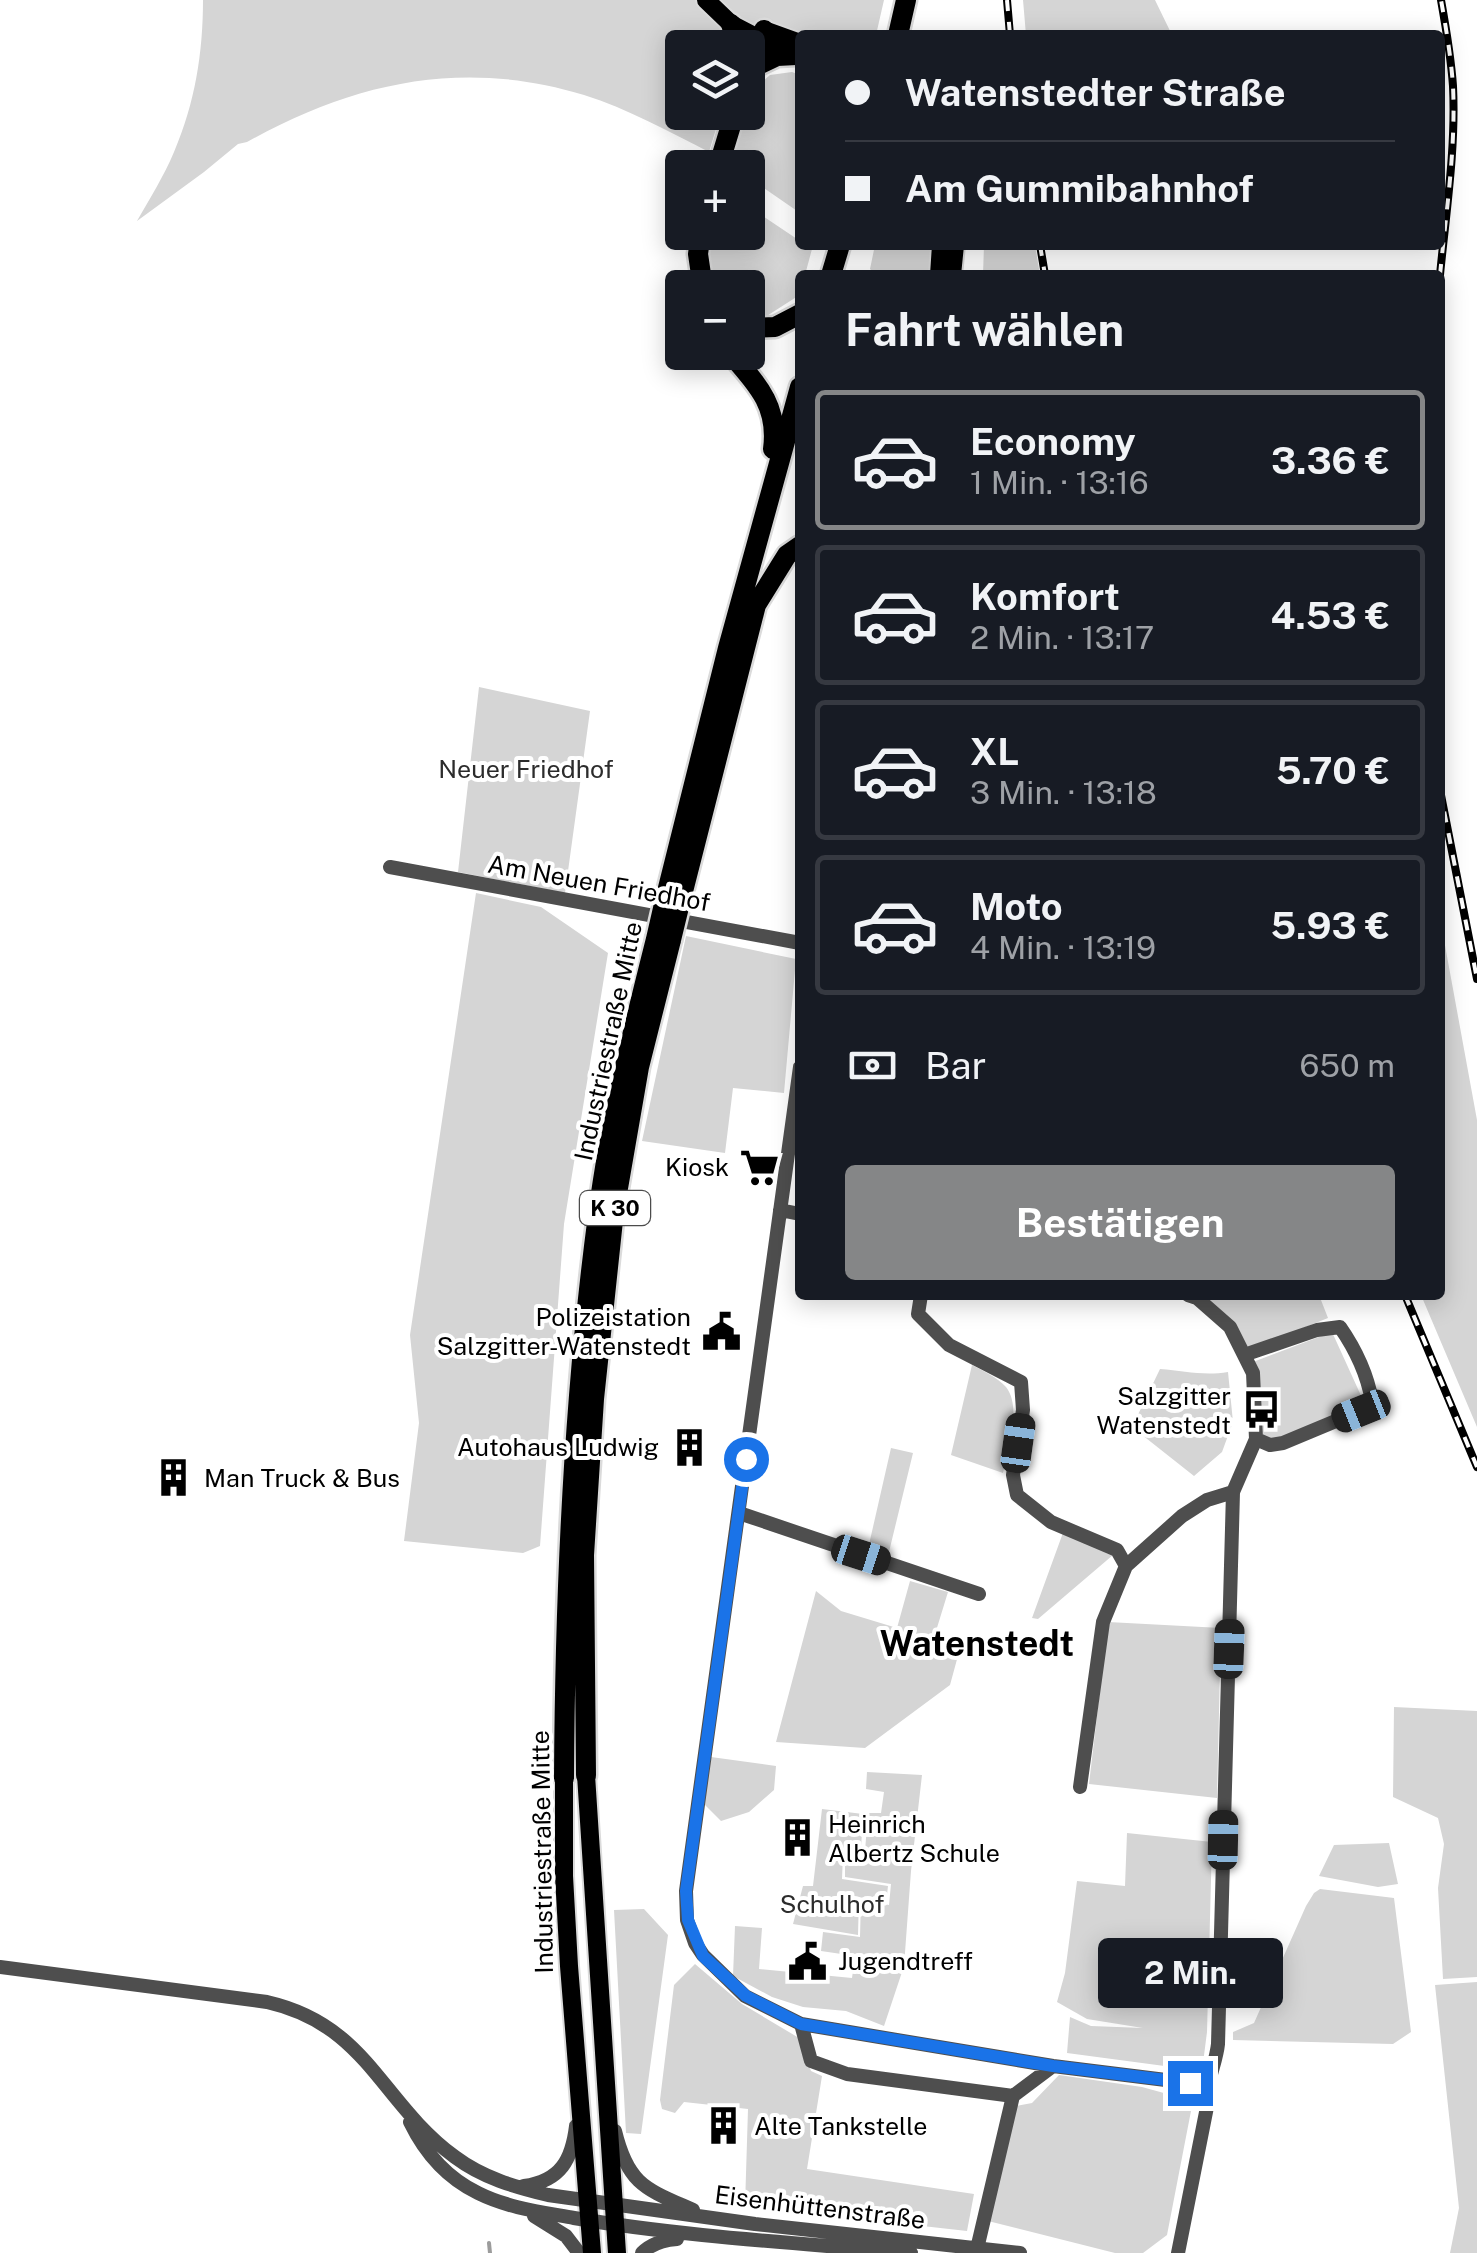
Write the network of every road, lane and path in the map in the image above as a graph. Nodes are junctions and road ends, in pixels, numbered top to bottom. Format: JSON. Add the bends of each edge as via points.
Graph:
{"nodes":[{"id":1,"x":706,"y":0,"type":"edge"},
{"id":2,"x":718,"y":0,"type":"edge"},
{"id":3,"x":906,"y":0,"type":"edge"},
{"id":4,"x":731,"y":24,"type":"joint"},
{"id":5,"x":736,"y":30,"type":"edge"},
{"id":6,"x":747,"y":30,"type":"edge"},
{"id":7,"x":899,"y":30,"type":"edge"},
{"id":8,"x":765,"y":50,"type":"edge"},
{"id":9,"x":795,"y":51,"type":"edge"},
{"id":10,"x":795,"y":52,"type":"edge"},
{"id":11,"x":765,"y":53,"type":"edge"},
{"id":12,"x":795,"y":317,"type":"edge"},
{"id":13,"x":765,"y":327,"type":"edge"},
{"id":14,"x":744,"y":370,"type":"edge"},
{"id":15,"x":795,"y":405,"type":"edge"},
{"id":16,"x":762,"y":524,"type":"junction"},
{"id":17,"x":795,"y":549,"type":"edge"},
{"id":18,"x":390,"y":867,"type":"dead end"},
{"id":19,"x":671,"y":905,"type":"junction"},
{"id":20,"x":664,"y":939,"type":"junction"},
{"id":21,"x":795,"y":942,"type":"edge"},
{"id":22,"x":795,"y":1103,"type":"edge"},
{"id":23,"x":780,"y":1210,"type":"junction"},
{"id":24,"x":795,"y":1213,"type":"edge"},
{"id":25,"x":920,"y":1300,"type":"edge"},
{"id":26,"x":1200,"y":1300,"type":"edge"},
{"id":27,"x":1244,"y":1355,"type":"junction"},
{"id":28,"x":1256,"y":1438,"type":"junction"},
{"id":29,"x":1233,"y":1492,"type":"junction"},
{"id":30,"x":739,"y":1513,"type":"junction"},
{"id":31,"x":1126,"y":1566,"type":"junction"},
{"id":32,"x":979,"y":1594,"type":"dead end"},
{"id":33,"x":586,"y":1775,"type":"joint"},
{"id":34,"x":564,"y":1778,"type":"joint"},
{"id":35,"x":1080,"y":1787,"type":"dead end"},
{"id":36,"x":0,"y":1967,"type":"edge"},
{"id":37,"x":801,"y":2024,"type":"junction"},
{"id":38,"x":1053,"y":2066,"type":"junction"},
{"id":39,"x":1206,"y":2092,"type":"junction"},
{"id":40,"x":580,"y":2095,"type":"junction"},
{"id":41,"x":1012,"y":2096,"type":"junction"},
{"id":42,"x":607,"y":2102,"type":"junction"},
{"id":43,"x":402,"y":2108,"type":"junction"},
{"id":44,"x":515,"y":2187,"type":"junction"},
{"id":45,"x":589,"y":2201,"type":"junction"},
{"id":46,"x":525,"y":2210,"type":"junction"},
{"id":47,"x":614,"y":2215,"type":"junction"},
{"id":48,"x":707,"y":2217,"type":"junction"},
{"id":49,"x":591,"y":2221,"type":"junction"},
{"id":50,"x":703,"y":2236,"type":"junction"},
{"id":51,"x":976,"y":2251,"type":"edge"},
{"id":52,"x":579,"y":2253,"type":"edge"},
{"id":53,"x":592,"y":2253,"type":"edge"},
{"id":54,"x":617,"y":2253,"type":"edge"},
{"id":55,"x":642,"y":2253,"type":"edge"},
{"id":56,"x":911,"y":2253,"type":"edge"},
{"id":57,"x":1020,"y":2253,"type":"edge"},
{"id":58,"x":1178,"y":2253,"type":"edge"}],
"edges":[{"from":1,"to":4,"type":"main road"},
{"from":2,"to":6,"type":"main road"},
{"from":3,"to":7,"type":"highway"},
{"from":4,"to":5,"type":"highway"},
{"from":8,"to":9,"type":"main road"},
{"from":10,"to":11,"type":"highway"},
{"from":12,"to":13,"type":"highway"},
{"from":14,"to":16,"type":"highway","via":[[774,417]]},
{"from":15,"to":16,"type":"highway","name":"Industriestraße Mitte","number":"K 30"},
{"from":16,"to":19,"type":"highway","name":"Industriestraße Mitte","number":"K 30","via":[[714,703]]},
{"from":17,"to":19,"type":"highway","name":"Industriestraße Mitte","number":"K 30","via":[[756,605]]},
{"from":18,"to":21,"type":"street","name":"Am Neuen Friedhof"},
{"from":19,"to":20,"type":"highway","name":"Industriestraße Mitte","number":"K 30","bridge":true},
{"from":20,"to":33,"type":"highway","name":"Industriestraße Mitte","number":"K 30","via":[[614,1211],[594,1400],[584,1555]]},
{"from":20,"to":34,"type":"highway","name":"Industriestraße Mitte","number":"K 30","via":[[624,1066],[596,1231],[566,1596]]},
{"from":22,"to":23,"type":"street"},
{"from":23,"to":24,"type":"street"},
{"from":23,"to":30,"type":"street"},
{"from":25,"to":31,"type":"street","via":[[918,1314],[950,1345],[1021,1382],[1017,1495],[1051,1522],[1117,1550]]},
{"from":26,"to":27,"type":"street","via":[[1230,1327]]},
{"from":27,"to":28,"type":"street","via":[[1253,1373]]},
{"from":27,"to":28,"type":"street","via":[[1340,1327],[1356,1350],[1372,1401],[1283,1443]]},
{"from":28,"to":29,"type":"street"},
{"from":29,"to":31,"type":"street","via":[[1182,1516]]},
{"from":29,"to":39,"type":"street","via":[[1218,2044]]},
{"from":30,"to":32,"type":"street"},
{"from":30,"to":37,"type":"street","via":[[686,1891],[688,1920],[703,1956],[746,1996]]},
{"from":31,"to":35,"type":"street","via":[[1103,1622]]},
{"from":33,"to":42,"type":"main road","name":"Industriestraße Mitte","number":"K 30"},
{"from":34,"to":40,"type":"main road","name":"Industriestraße Mitte","number":"K 30"},
{"from":36,"to":43,"type":"street","via":[[294,2008],[353,2046]]},
{"from":37,"to":38,"type":"street"},
{"from":37,"to":41,"type":"street","via":[[811,2061],[847,2074]]},
{"from":38,"to":39,"type":"street","via":[[1190,2083]]},
{"from":38,"to":41,"type":"street"},
{"from":39,"to":58,"type":"street"},
{"from":40,"to":44,"type":"street","via":[[570,2158],[540,2184]]},
{"from":40,"to":45,"type":"main road","name":"Industriestraße Mitte","number":"K 30"},
{"from":41,"to":51,"type":"street"},
{"from":42,"to":47,"type":"main road","name":"Industriestraße Mitte","number":"K 30"},
{"from":42,"to":48,"type":"street","via":[[633,2176]]},
{"from":43,"to":44,"type":"street","via":[[454,2157]]},
{"from":43,"to":46,"type":"street","via":[[436,2164],[476,2192]]},
{"from":44,"to":45,"type":"street"},
{"from":45,"to":47,"type":"street"},
{"from":45,"to":49,"type":"main road","number":"K 30"},
{"from":46,"to":49,"type":"street"},
{"from":46,"to":52,"type":"street","via":[[566,2236]]},
{"from":47,"to":48,"type":"street","name":"Eisenhüttenstraße"},
{"from":47,"to":49,"type":"street"},
{"from":47,"to":50,"type":"street","name":"Eisenhüttenstraße"},
{"from":47,"to":54,"type":"main road","number":"K 30"},
{"from":48,"to":51,"type":"street","name":"Eisenhüttenstraße"},
{"from":49,"to":53,"type":"main road","number":"K 30"},
{"from":50,"to":55,"type":"street","via":[[663,2240]]},
{"from":50,"to":56,"type":"street","name":"Eisenhüttenstraße"},
{"from":51,"to":57,"type":"street","name":"Eisenhüttenstraße"}]}
